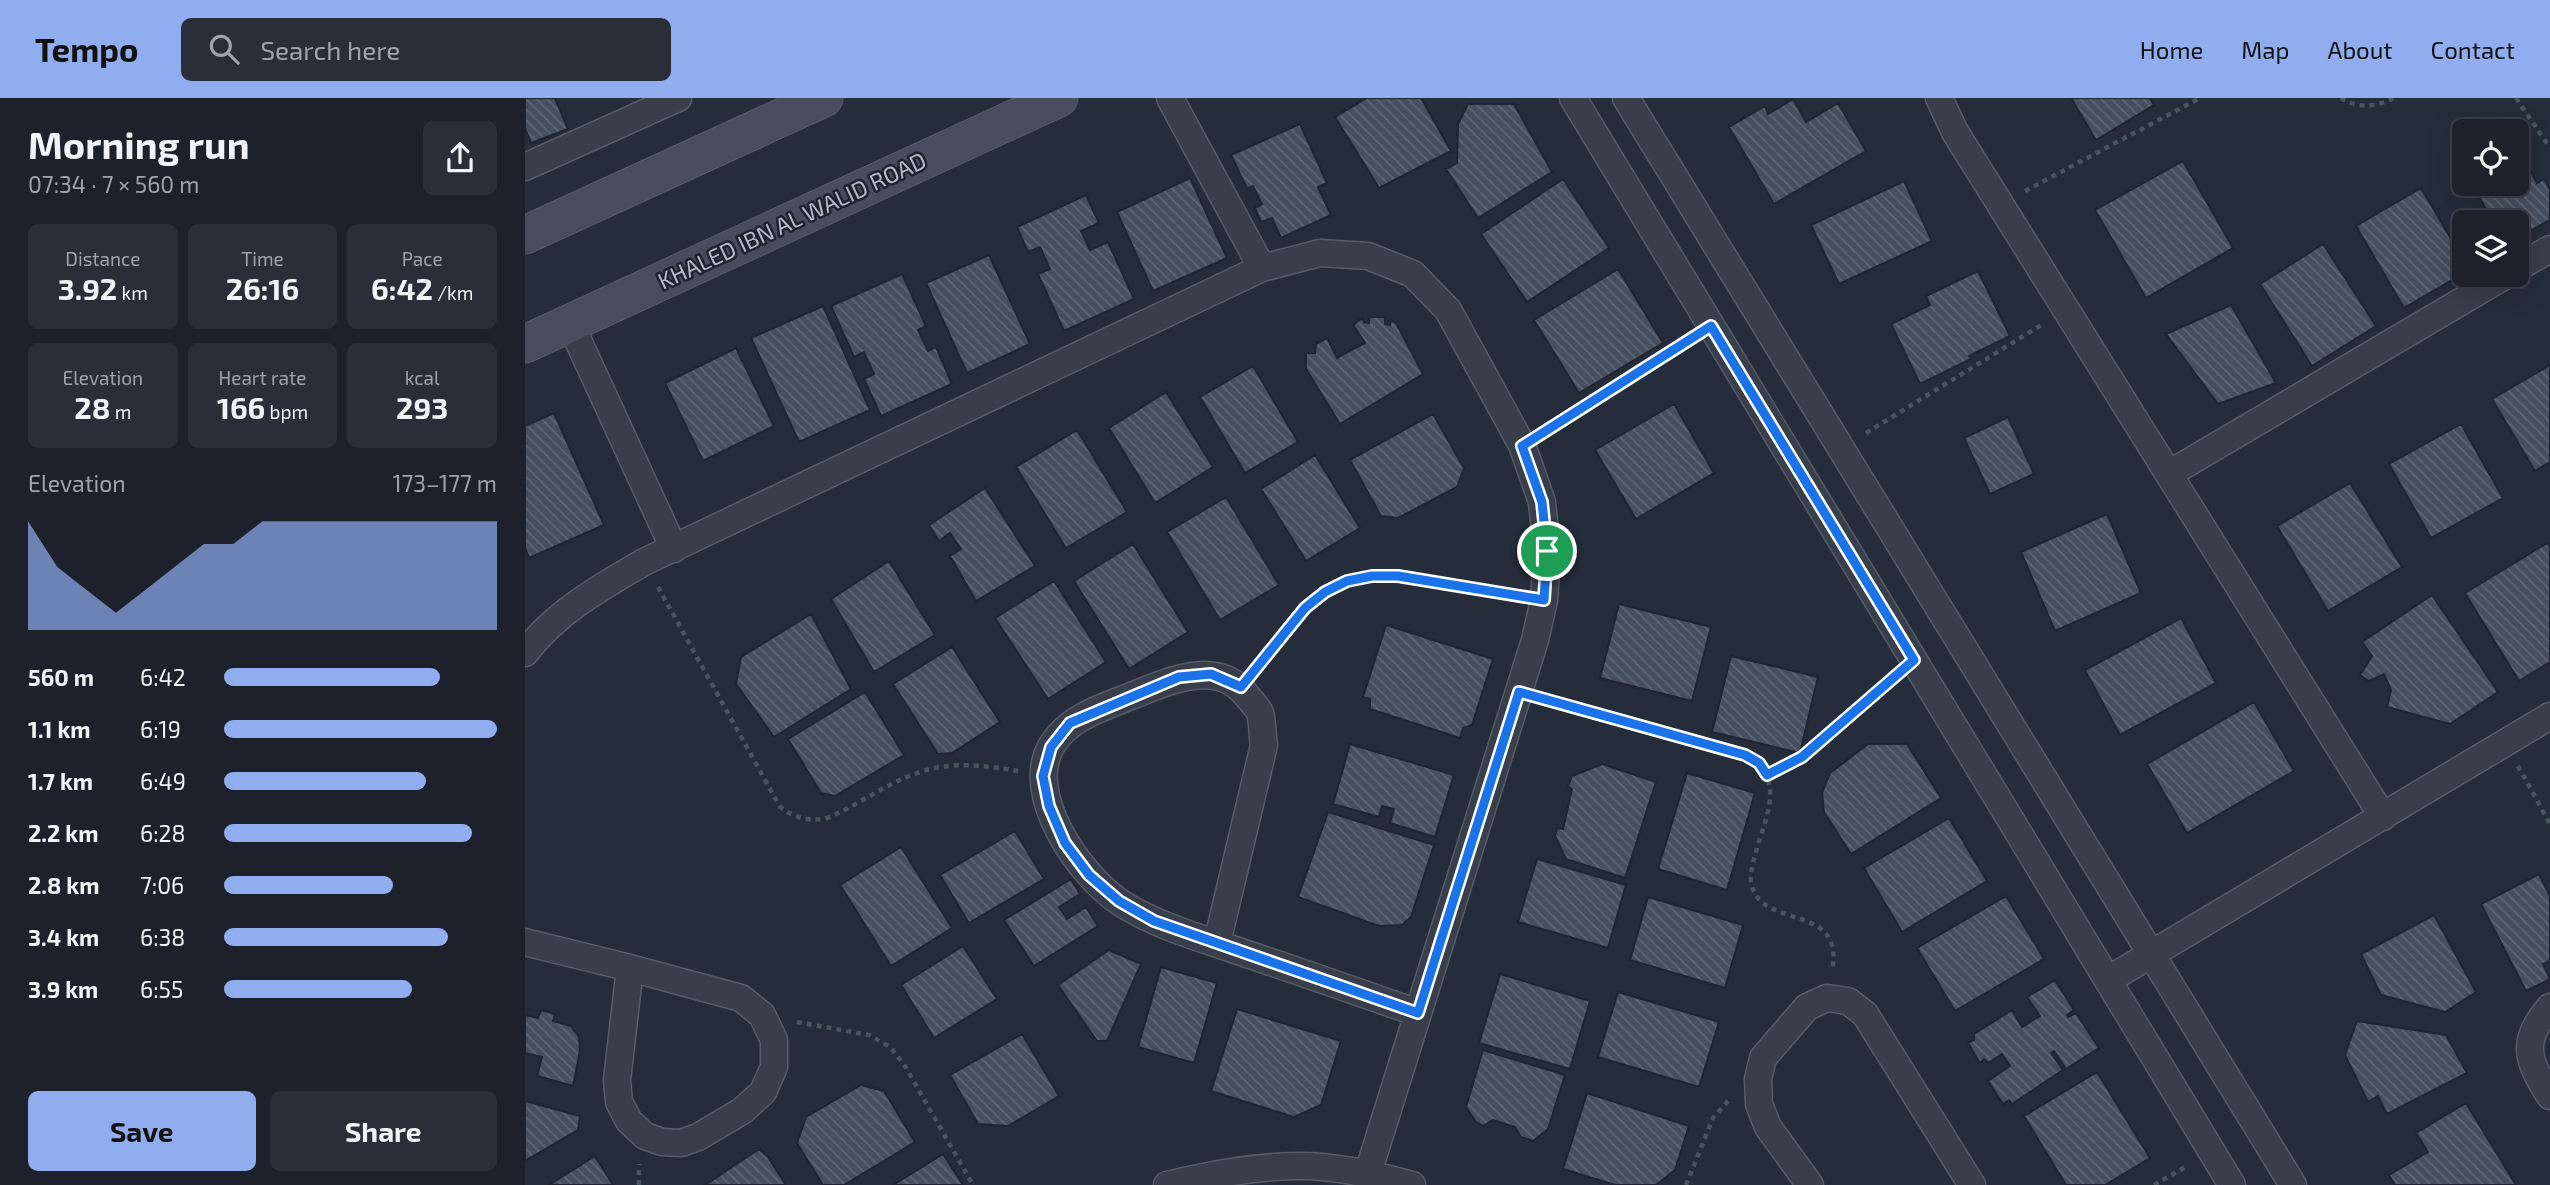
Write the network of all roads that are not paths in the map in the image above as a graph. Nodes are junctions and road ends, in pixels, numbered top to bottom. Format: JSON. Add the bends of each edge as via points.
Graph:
{"nodes":[{"id":1,"x":678,"y":98,"type":"edge"},
{"id":2,"x":824,"y":98,"type":"edge"},
{"id":3,"x":1059,"y":98,"type":"edge"},
{"id":4,"x":1170,"y":98,"type":"edge"},
{"id":5,"x":1573,"y":98,"type":"edge"},
{"id":6,"x":1626,"y":98,"type":"edge"},
{"id":7,"x":1939,"y":98,"type":"edge"},
{"id":8,"x":525,"y":167,"type":"edge"},
{"id":9,"x":525,"y":235,"type":"edge"},
{"id":10,"x":2550,"y":249,"type":"edge"},
{"id":11,"x":2529,"y":261,"type":"edge"},
{"id":12,"x":1262,"y":268,"type":"junction"},
{"id":13,"x":2486,"y":287,"type":"edge"},
{"id":14,"x":569,"y":323,"type":"junction"},
{"id":15,"x":525,"y":344,"type":"edge"},
{"id":16,"x":2169,"y":474,"type":"junction"},
{"id":17,"x":674,"y":549,"type":"junction"},
{"id":18,"x":525,"y":653,"type":"edge"},
{"id":19,"x":2550,"y":716,"type":"edge"},
{"id":20,"x":2383,"y":817,"type":"junction"},
{"id":21,"x":525,"y":942,"type":"edge"},
{"id":22,"x":1217,"y":943,"type":"junction"},
{"id":23,"x":2150,"y":954,"type":"junction"},
{"id":24,"x":630,"y":968,"type":"junction"},
{"id":25,"x":2108,"y":980,"type":"junction"},
{"id":26,"x":2550,"y":1007,"type":"edge"},
{"id":27,"x":1418,"y":1013,"type":"junction"},
{"id":28,"x":2550,"y":1096,"type":"edge"},
{"id":29,"x":1368,"y":1173,"type":"junction"},
{"id":30,"x":1167,"y":1185,"type":"edge"},
{"id":31,"x":1412,"y":1185,"type":"edge"},
{"id":32,"x":1810,"y":1185,"type":"edge"},
{"id":33,"x":1972,"y":1185,"type":"edge"},
{"id":34,"x":2232,"y":1185,"type":"edge"},
{"id":35,"x":2293,"y":1185,"type":"edge"}],
"edges":[{"from":1,"to":8,"type":"street"},
{"from":2,"to":9,"type":"street"},
{"from":3,"to":14,"type":"street","name":"KHALED IBN AL WALID ROAD"},
{"from":4,"to":12,"type":"street"},
{"from":5,"to":25,"type":"street"},
{"from":6,"to":23,"type":"street"},
{"from":7,"to":16,"type":"street","via":[[1955,132]]},
{"from":10,"to":11,"type":"street"},
{"from":12,"to":17,"type":"street"},
{"from":12,"to":27,"type":"street","via":[[1320,253],[1368,256],[1413,274],[1448,310],[1522,446],[1542,502],[1547,551],[1544,600],[1535,640]]},
{"from":13,"to":16,"type":"street"},
{"from":14,"to":15,"type":"street","name":"KHALED IBN AL WALID ROAD"},
{"from":14,"to":17,"type":"street"},
{"from":16,"to":20,"type":"street"},
{"from":17,"to":18,"type":"street","via":[[586,596]]},
{"from":19,"to":20,"type":"street"},
{"from":20,"to":23,"type":"street"},
{"from":21,"to":24,"type":"street"},
{"from":22,"to":22,"type":"street","via":[[1154,921],[1119,901],[1089,875],[1065,843],[1049,806],[1043,776],[1051,747],[1070,723],[1179,677],[1211,674],[1241,687],[1260,713],[1264,745]]},
{"from":22,"to":27,"type":"street"},
{"from":23,"to":25,"type":"street"},
{"from":23,"to":35,"type":"street"},
{"from":24,"to":24,"type":"street","via":[[741,998],[762,1015],[774,1040],[774,1067],[763,1092],[742,1111],[681,1143],[645,1136],[629,1121],[619,1102],[617,1080]]},
{"from":25,"to":34,"type":"street"},
{"from":26,"to":28,"type":"street","via":[[2533,1032],[2530,1050],[2532,1067]]},
{"from":27,"to":29,"type":"street"},
{"from":29,"to":30,"type":"street","via":[[1298,1166],[1226,1171]]},
{"from":29,"to":31,"type":"street"},
{"from":32,"to":33,"type":"street","via":[[1768,1127],[1759,1104],[1758,1079],[1763,1058],[1771,1048],[1807,1007],[1827,998],[1848,1001],[1865,1014]]}]}
